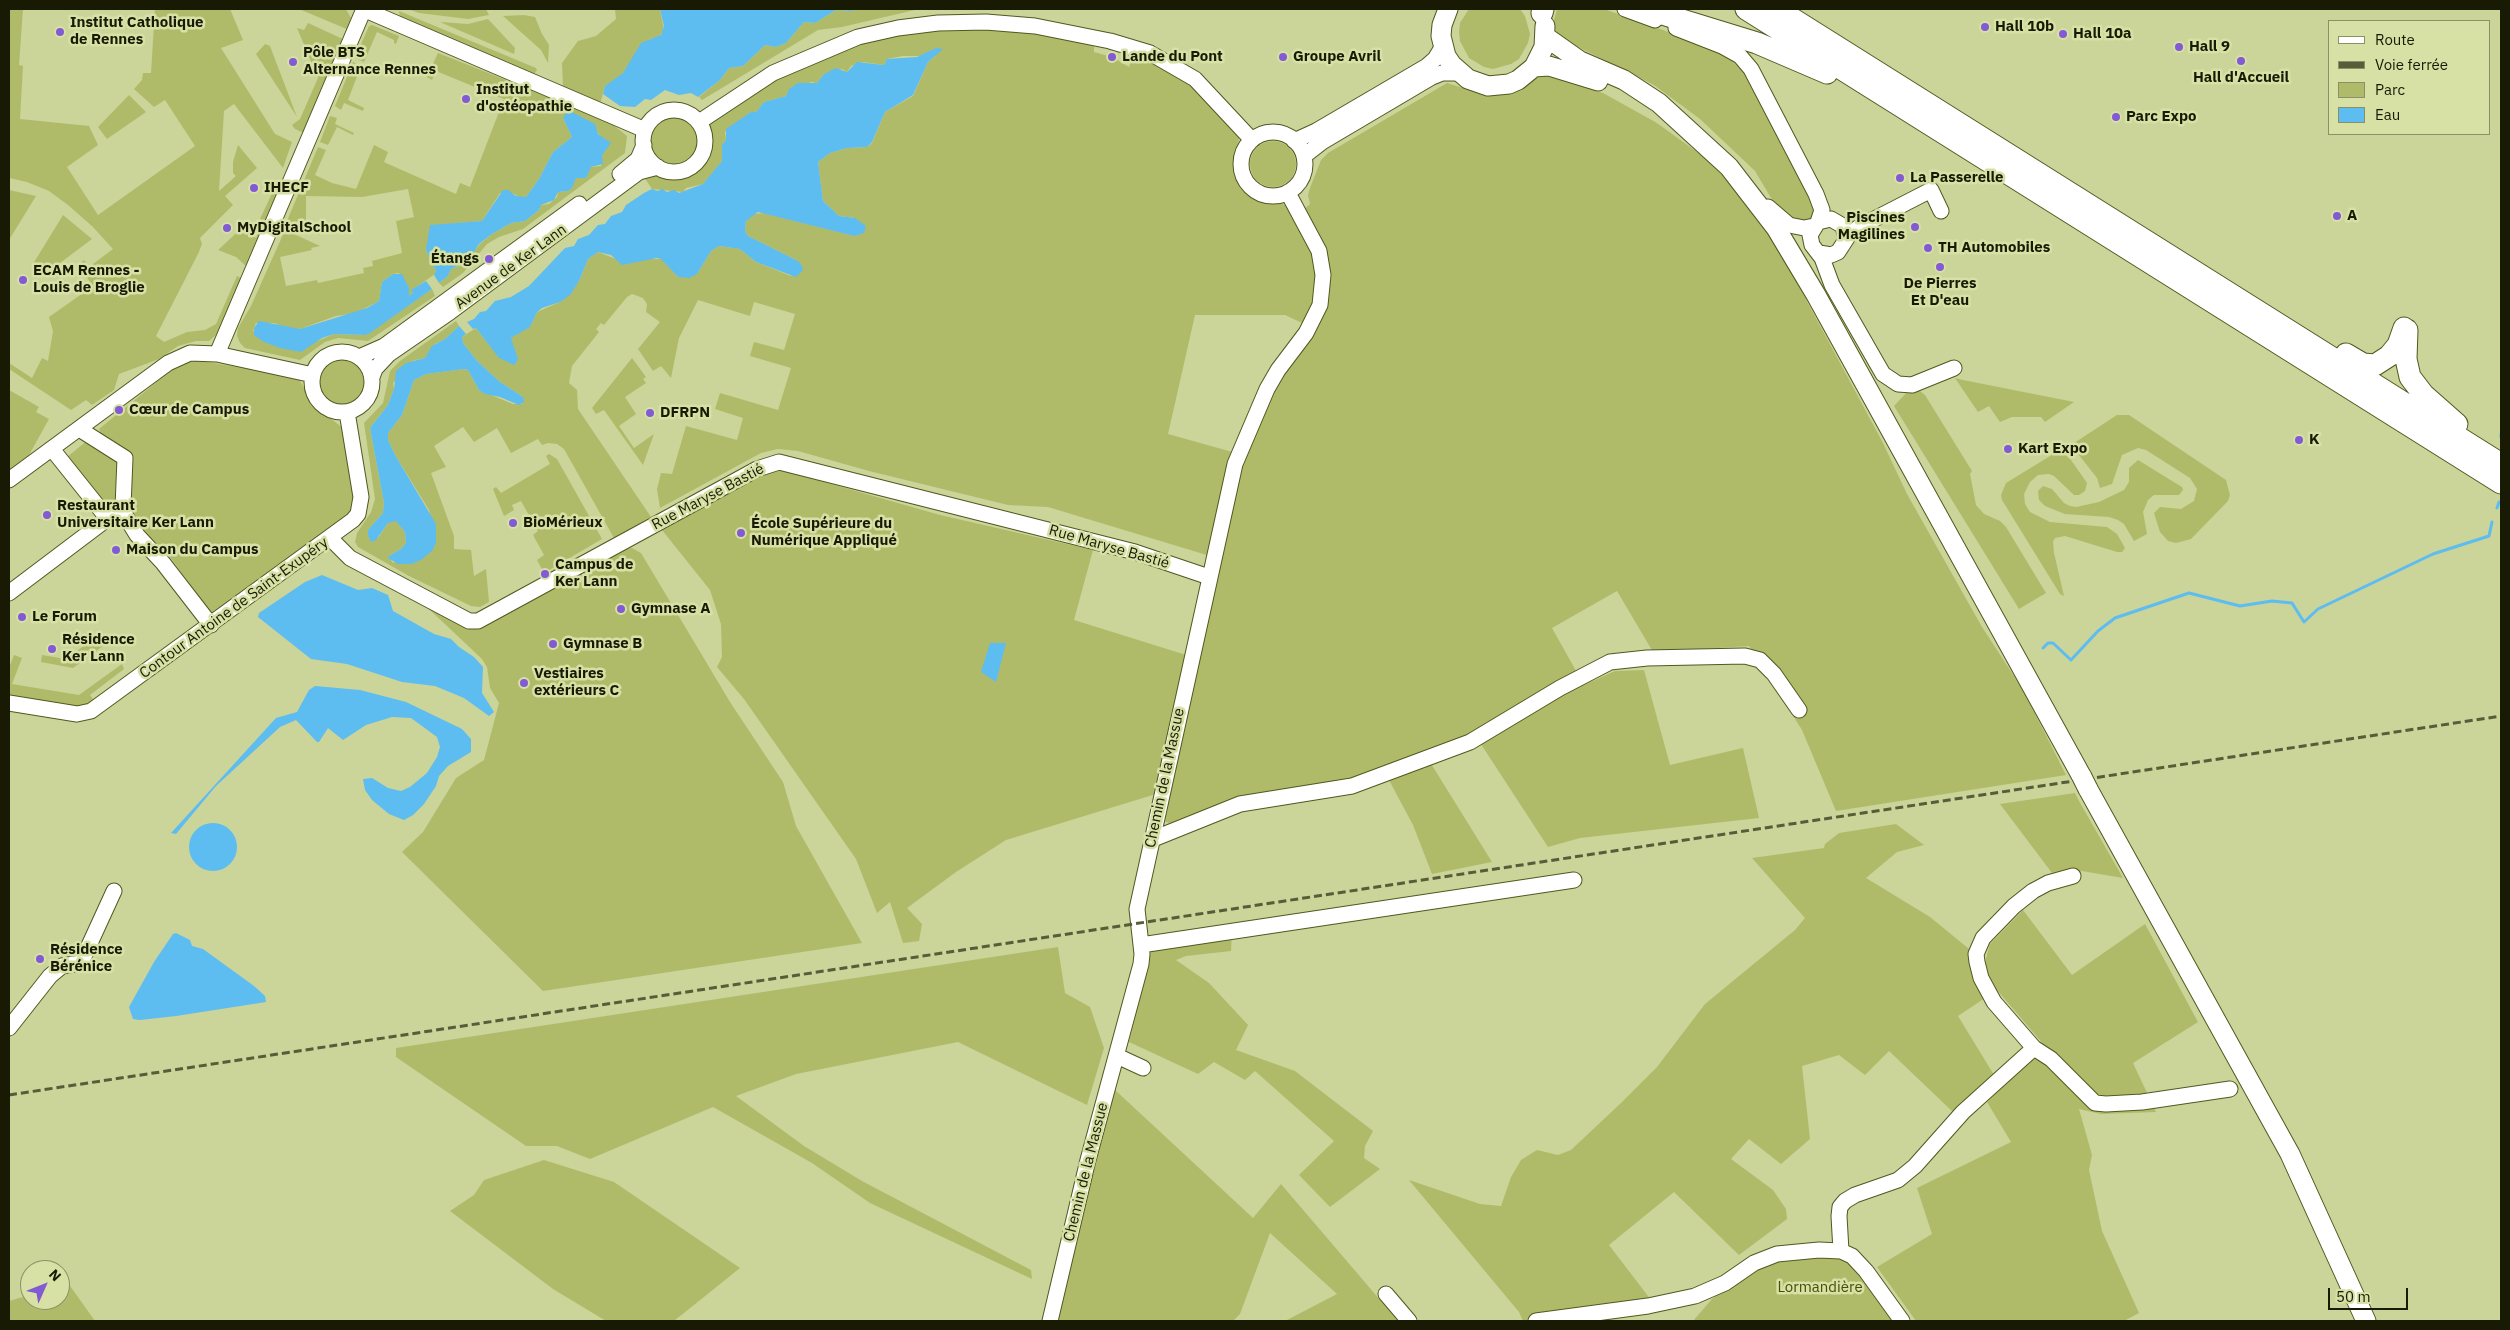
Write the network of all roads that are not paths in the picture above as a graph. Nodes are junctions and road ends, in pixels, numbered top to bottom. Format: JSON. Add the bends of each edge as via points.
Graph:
{"nodes":[{"id":1,"x":363,"y":9,"type":"edge"},
{"id":2,"x":1448,"y":9,"type":"edge"},
{"id":3,"x":1626,"y":9,"type":"edge"},
{"id":4,"x":1646,"y":9,"type":"edge"},
{"id":5,"x":1746,"y":9,"type":"edge"},
{"id":6,"x":1777,"y":9,"type":"edge"},
{"id":7,"x":1802,"y":9,"type":"edge"},
{"id":8,"x":1542,"y":10,"type":"edge"},
{"id":9,"x":998,"y":16,"type":"edge"},
{"id":10,"x":1546,"y":37,"type":"junction"},
{"id":11,"x":1443,"y":46,"type":"junction"},
{"id":12,"x":1534,"y":67,"type":"junction"},
{"id":13,"x":1459,"y":73,"type":"junction"},
{"id":14,"x":1674,"y":118,"type":"junction"},
{"id":15,"x":699,"y":122,"type":"junction"},
{"id":16,"x":645,"y":138,"type":"junction"},
{"id":17,"x":1252,"y":140,"type":"junction"},
{"id":18,"x":1294,"y":141,"type":"junction"},
{"id":19,"x":1304,"y":156,"type":"junction"},
{"id":20,"x":658,"y":167,"type":"junction"},
{"id":21,"x":1288,"y":193,"type":"junction"},
{"id":22,"x":1757,"y":202,"type":"junction"},
{"id":23,"x":1942,"y":211,"type":"dead end"},
{"id":24,"x":2096,"y":219,"type":"junction"},
{"id":25,"x":1816,"y":224,"type":"junction"},
{"id":26,"x":1844,"y":233,"type":"junction"},
{"id":27,"x":1819,"y":253,"type":"junction"},
{"id":28,"x":1835,"y":254,"type":"junction"},
{"id":29,"x":1828,"y":274,"type":"junction"},
{"id":30,"x":216,"y":354,"type":"junction"},
{"id":31,"x":359,"y":357,"type":"junction"},
{"id":32,"x":2375,"y":365,"type":"junction"},
{"id":33,"x":1954,"y":368,"type":"dead end"},
{"id":34,"x":313,"y":375,"type":"junction"},
{"id":35,"x":372,"y":377,"type":"junction"},
{"id":36,"x":2423,"y":394,"type":"junction"},
{"id":37,"x":346,"y":412,"type":"junction"},
{"id":38,"x":84,"y":432,"type":"dead end"},
{"id":39,"x":52,"y":449,"type":"junction"},
{"id":40,"x":2501,"y":453,"type":"edge"},
{"id":41,"x":2501,"y":464,"type":"edge"},
{"id":42,"x":9,"y":480,"type":"edge"},
{"id":43,"x":2501,"y":483,"type":"edge"},
{"id":44,"x":123,"y":507,"type":"junction"},
{"id":45,"x":108,"y":519,"type":"junction"},
{"id":46,"x":330,"y":538,"type":"junction"},
{"id":47,"x":1209,"y":577,"type":"junction"},
{"id":48,"x":9,"y":593,"type":"edge"},
{"id":49,"x":211,"y":625,"type":"junction"},
{"id":50,"x":9,"y":703,"type":"edge"},
{"id":51,"x":1799,"y":710,"type":"dead end"},
{"id":52,"x":1153,"y":839,"type":"junction"},
{"id":53,"x":2074,"y":876,"type":"dead end"},
{"id":54,"x":1574,"y":880,"type":"dead end"},
{"id":55,"x":114,"y":891,"type":"dead end"},
{"id":56,"x":1141,"y":945,"type":"junction"},
{"id":57,"x":9,"y":1028,"type":"edge"},
{"id":58,"x":2034,"y":1048,"type":"junction"},
{"id":59,"x":1117,"y":1056,"type":"junction"},
{"id":60,"x":1143,"y":1068,"type":"dead end"},
{"id":61,"x":2230,"y":1089,"type":"dead end"},
{"id":62,"x":1841,"y":1251,"type":"junction"},
{"id":63,"x":1386,"y":1294,"type":"dead end"},
{"id":64,"x":1050,"y":1321,"type":"edge"},
{"id":65,"x":1409,"y":1321,"type":"edge"},
{"id":66,"x":1536,"y":1321,"type":"edge"},
{"id":67,"x":1902,"y":1321,"type":"edge"},
{"id":68,"x":2366,"y":1321,"type":"edge"}],
"edges":[{"from":1,"to":16,"type":"street"},
{"from":1,"to":30,"type":"street"},
{"from":2,"to":11,"type":"main road","via":[[1442,25]]},
{"from":3,"to":25,"type":"street","via":[[1722,46],[1746,62],[1816,194],[1822,210]]},
{"from":4,"to":24,"type":"highway","via":[[1757,43],[1822,70]]},
{"from":5,"to":24,"type":"highway"},
{"from":6,"to":24,"type":"highway"},
{"from":7,"to":24,"type":"highway"},
{"from":8,"to":10,"type":"main road"},
{"from":9,"to":15,"type":"street","via":[[898,28],[858,37],[774,73]]},
{"from":9,"to":17,"type":"street","via":[[1150,53],[1195,79]]},
{"from":10,"to":12,"type":"main road"},
{"from":10,"to":14,"type":"main road","via":[[1580,61],[1641,91]]},
{"from":11,"to":13,"type":"main road"},
{"from":11,"to":18,"type":"street","via":[[1427,66]]},
{"from":12,"to":13,"type":"main road","via":[[1518,80],[1498,86],[1477,83]]},
{"from":12,"to":14,"type":"main road","via":[[1541,65],[1567,70],[1601,82]]},
{"from":13,"to":19,"type":"street","via":[[1451,71],[1432,77]]},
{"from":14,"to":22,"type":"main road","via":[[1729,167]]},
{"from":15,"to":16,"type":"street","via":[[686,112],[670,110],[655,117]]},
{"from":15,"to":20,"type":"street","via":[[705,142],[697,161],[679,171]]},
{"from":16,"to":20,"type":"street","via":[[649,158]]},
{"from":16,"to":31,"type":"street","name":"Avenue de Ker Lann","via":[[638,159],[625,171],[384,346]]},
{"from":17,"to":18,"type":"street","via":[[1270,132],[1283,134]]},
{"from":17,"to":21,"type":"street","via":[[1241,158],[1244,179],[1253,190],[1267,196]]},
{"from":18,"to":19,"type":"street"},
{"from":19,"to":21,"type":"street","via":[[1301,180]]},
{"from":20,"to":35,"type":"street","name":"Avenue de Ker Lann","via":[[639,172],[389,354]]},
{"from":21,"to":47,"type":"street","name":"Chemin de la Massue","via":[[1319,251],[1323,276],[1320,305],[1306,333],[1274,376],[1251,422],[1235,464]]},
{"from":22,"to":25,"type":"street","via":[[1789,225],[1804,228]]},
{"from":22,"to":68,"type":"main road","via":[[1816,295],[2290,1154]]},
{"from":23,"to":26,"type":"street","via":[[1931,190]]},
{"from":24,"to":32,"type":"highway","via":[[2363,364]]},
{"from":24,"to":41,"type":"highway"},
{"from":24,"to":43,"type":"highway"},
{"from":25,"to":26,"type":"street","via":[[1831,219]]},
{"from":25,"to":27,"type":"street","via":[[1810,240]]},
{"from":26,"to":28,"type":"street","via":[[1841,250]]},
{"from":27,"to":28,"type":"street"},
{"from":27,"to":29,"type":"street"},
{"from":28,"to":29,"type":"street"},
{"from":29,"to":33,"type":"street","via":[[1876,365],[1890,380],[1912,385]]},
{"from":30,"to":34,"type":"street"},
{"from":30,"to":39,"type":"street","via":[[190,353],[168,363]]},
{"from":31,"to":34,"type":"street","via":[[346,352],[331,354],[320,362]]},
{"from":31,"to":35,"type":"street","via":[[368,365]]},
{"from":32,"to":36,"type":"highway"},
{"from":32,"to":36,"type":"highway","via":[[2398,345],[2405,328],[2407,372]]},
{"from":34,"to":37,"type":"street","via":[[313,390],[320,402],[332,410]]},
{"from":35,"to":37,"type":"street","via":[[372,389],[367,400]]},
{"from":36,"to":40,"type":"highway","via":[[2458,424]]},
{"from":37,"to":46,"type":"street","name":"Contour Antoine de Saint-Exupéry","via":[[360,505],[353,520]]},
{"from":38,"to":44,"type":"street","via":[[124,458]]},
{"from":39,"to":42,"type":"street"},
{"from":39,"to":45,"type":"street"},
{"from":44,"to":45,"type":"street"},
{"from":44,"to":49,"type":"street","via":[[137,535],[163,562]]},
{"from":45,"to":48,"type":"street"},
{"from":46,"to":47,"type":"street","name":"Rue Maryse Bastié","via":[[350,558],[469,621],[478,621],[757,469],[779,462],[1135,552]]},
{"from":46,"to":49,"type":"street","name":"Contour Antoine de Saint-Exupéry"},
{"from":47,"to":52,"type":"street","name":"Chemin de la Massue"},
{"from":49,"to":50,"type":"street","name":"Contour Antoine de Saint-Exupéry","via":[[84,714]]},
{"from":51,"to":52,"type":"street","via":[[1760,660],[1745,656],[1610,662],[1470,742],[1352,786],[1240,804]]},
{"from":52,"to":56,"type":"street","name":"Chemin de la Massue","via":[[1137,909]]},
{"from":53,"to":58,"type":"street","via":[[2048,883],[2025,897],[1988,933],[1976,954],[1981,978],[1994,1002]]},
{"from":54,"to":56,"type":"street"},
{"from":55,"to":57,"type":"street","via":[[81,963],[62,966],[50,976]]},
{"from":56,"to":59,"type":"street","name":"Chemin de la Massue","via":[[1141,964]]},
{"from":58,"to":61,"type":"street","via":[[2050,1059],[2090,1100],[2100,1104],[2142,1102]]},
{"from":58,"to":62,"type":"street","via":[[1963,1112],[1915,1166],[1898,1180],[1845,1201],[1839,1216]]},
{"from":59,"to":60,"type":"street"},
{"from":59,"to":64,"type":"street","name":"Chemin de la Massue","via":[[1088,1160]]},
{"from":62,"to":66,"type":"street","via":[[1798,1250],[1776,1254],[1695,1296],[1648,1306]]},
{"from":62,"to":67,"type":"street","via":[[1852,1256],[1866,1271]]},
{"from":63,"to":65,"type":"street"}]}
